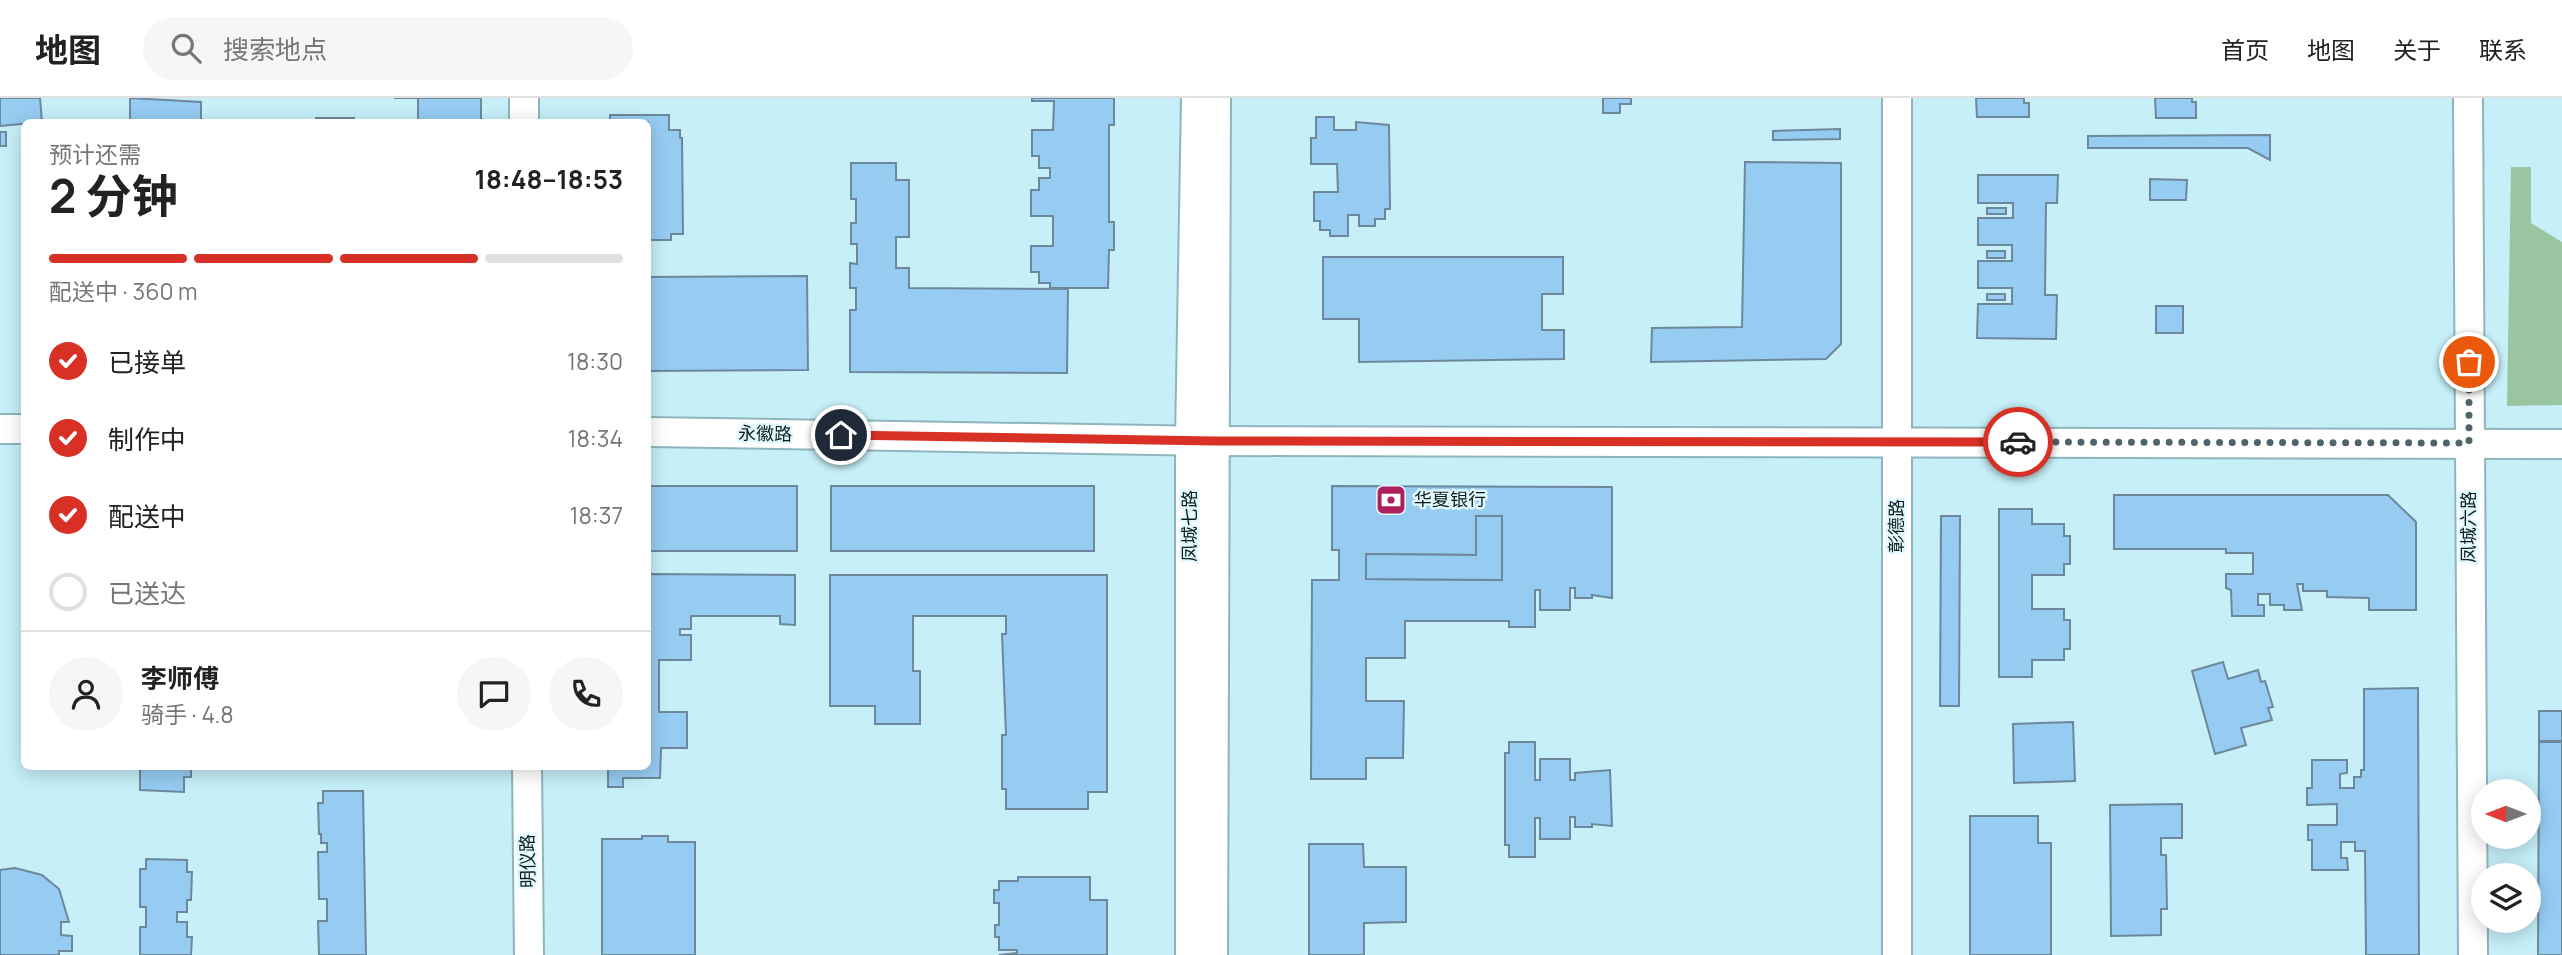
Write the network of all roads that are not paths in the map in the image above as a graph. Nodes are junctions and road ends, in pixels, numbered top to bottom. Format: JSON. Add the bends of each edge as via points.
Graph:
{"nodes":[{"id":1,"x":524,"y":98,"type":"edge"},
{"id":2,"x":1196,"y":98,"type":"edge"},
{"id":3,"x":1216,"y":98,"type":"edge"},
{"id":4,"x":1897,"y":98,"type":"edge"},
{"id":5,"x":2468,"y":98,"type":"edge"},
{"id":6,"x":524,"y":119,"type":"edge"},
{"id":7,"x":0,"y":429,"type":"edge"},
{"id":8,"x":21,"y":429,"type":"edge"},
{"id":9,"x":651,"y":432,"type":"edge"},
{"id":10,"x":1202,"y":441,"type":"junction"},
{"id":11,"x":1897,"y":442,"type":"junction"},
{"id":12,"x":2469,"y":443,"type":"junction"},
{"id":13,"x":2562,"y":444,"type":"edge"},
{"id":14,"x":527,"y":770,"type":"edge"},
{"id":15,"x":528,"y":955,"type":"edge"},
{"id":16,"x":1190,"y":955,"type":"edge"},
{"id":17,"x":1213,"y":955,"type":"edge"},
{"id":18,"x":1897,"y":955,"type":"edge"},
{"id":19,"x":2473,"y":955,"type":"edge"}],
"edges":[{"from":1,"to":6,"type":"street"},
{"from":2,"to":10,"type":"street","name":"凤城七路"},
{"from":3,"to":10,"type":"street","name":"凤城七路"},
{"from":4,"to":11,"type":"street","name":"彰德路"},
{"from":5,"to":12,"type":"street","name":"凤城六路"},
{"from":7,"to":8,"type":"street"},
{"from":9,"to":10,"type":"street","name":"永徽路"},
{"from":10,"to":11,"type":"street","name":"永徽路"},
{"from":10,"to":16,"type":"street","name":"凤城七路"},
{"from":10,"to":17,"type":"street","name":"凤城七路"},
{"from":11,"to":12,"type":"street","name":"永徽路"},
{"from":11,"to":18,"type":"street","name":"彰德路"},
{"from":12,"to":13,"type":"street","name":"永徽路"},
{"from":12,"to":19,"type":"street","name":"凤城六路"},
{"from":14,"to":15,"type":"street","name":"明仪路"}]}
